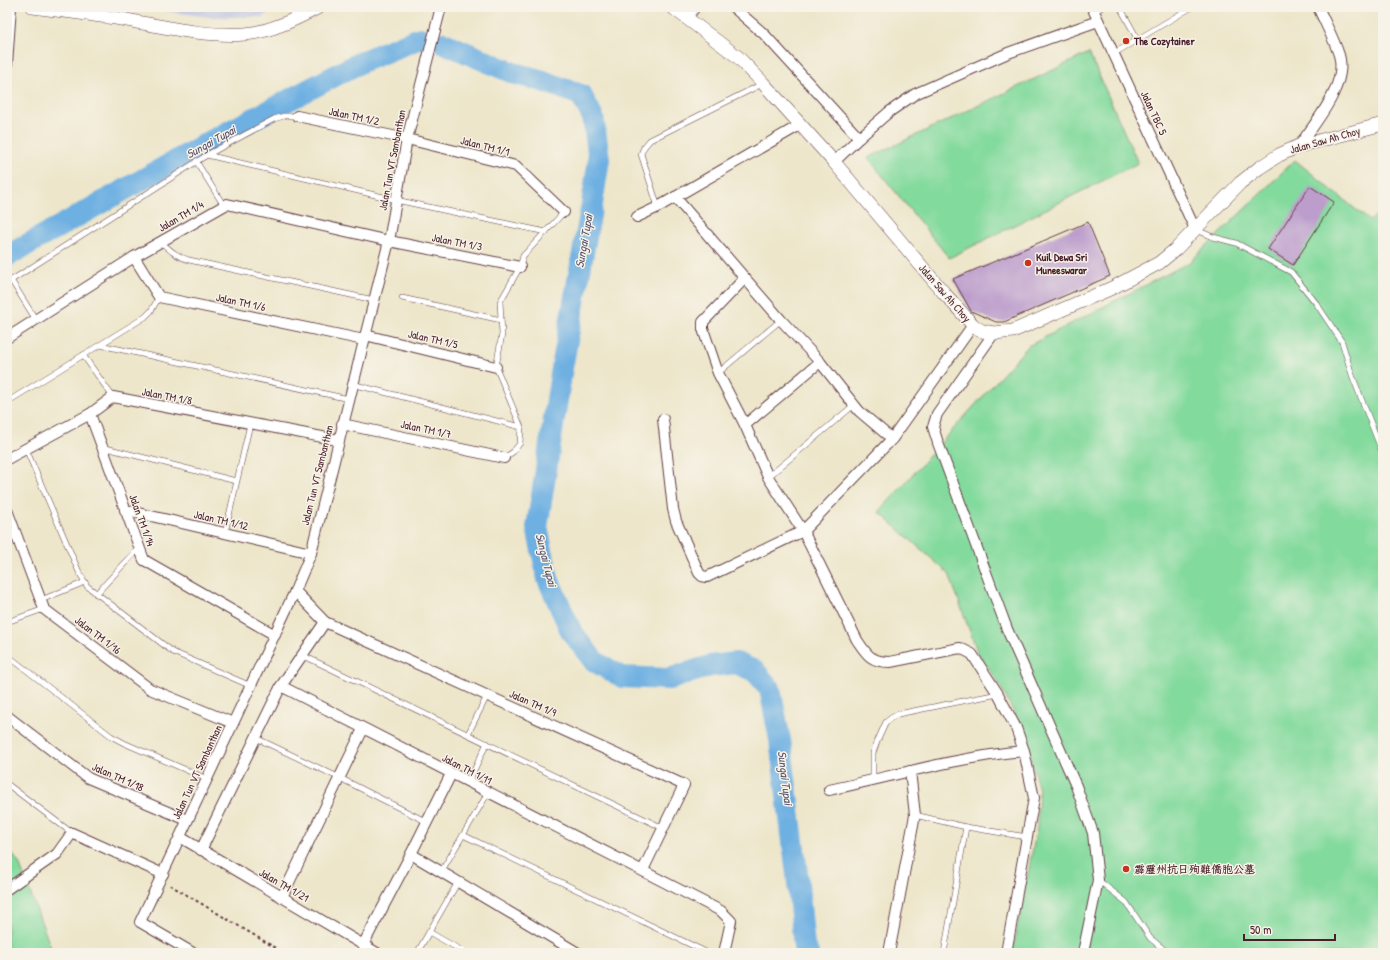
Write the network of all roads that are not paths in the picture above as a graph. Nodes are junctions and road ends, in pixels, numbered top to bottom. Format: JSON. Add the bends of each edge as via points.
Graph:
{"nodes":[{"id":1,"x":11,"y":7,"type":"edge"},
{"id":2,"x":34,"y":7,"type":"edge"},
{"id":3,"x":319,"y":7,"type":"edge"},
{"id":4,"x":441,"y":7,"type":"edge"},
{"id":5,"x":672,"y":7,"type":"edge"},
{"id":6,"x":695,"y":7,"type":"edge"},
{"id":7,"x":733,"y":7,"type":"edge"},
{"id":8,"x":1103,"y":7,"type":"edge"},
{"id":9,"x":1120,"y":7,"type":"edge"},
{"id":10,"x":1192,"y":7,"type":"edge"},
{"id":11,"x":1318,"y":7,"type":"edge"},
{"id":12,"x":1093,"y":9,"type":"edge"},
{"id":13,"x":73,"y":10,"type":"edge"},
{"id":14,"x":687,"y":18,"type":"junction"},
{"id":15,"x":1098,"y":21,"type":"junction"},
{"id":16,"x":1138,"y":40,"type":"junction"},
{"id":17,"x":1113,"y":54,"type":"junction"},
{"id":18,"x":7,"y":64,"type":"edge"},
{"id":19,"x":763,"y":83,"type":"junction"},
{"id":20,"x":297,"y":116,"type":"joint"},
{"id":21,"x":1383,"y":124,"type":"edge"},
{"id":22,"x":800,"y":125,"type":"junction"},
{"id":23,"x":859,"y":138,"type":"junction"},
{"id":24,"x":407,"y":139,"type":"junction"},
{"id":25,"x":1299,"y":146,"type":"junction"},
{"id":26,"x":207,"y":155,"type":"junction"},
{"id":27,"x":196,"y":161,"type":"junction"},
{"id":28,"x":834,"y":162,"type":"junction"},
{"id":29,"x":675,"y":198,"type":"junction"},
{"id":30,"x":396,"y":200,"type":"junction"},
{"id":31,"x":224,"y":206,"type":"junction"},
{"id":32,"x":658,"y":208,"type":"junction"},
{"id":33,"x":564,"y":212,"type":"joint"},
{"id":34,"x":637,"y":217,"type":"dead end"},
{"id":35,"x":1195,"y":229,"type":"junction"},
{"id":36,"x":546,"y":232,"type":"junction"},
{"id":37,"x":389,"y":241,"type":"junction"},
{"id":38,"x":161,"y":242,"type":"junction"},
{"id":39,"x":134,"y":257,"type":"junction"},
{"id":40,"x":520,"y":267,"type":"junction"},
{"id":41,"x":746,"y":278,"type":"junction"},
{"id":42,"x":9,"y":282,"type":"edge"},
{"id":43,"x":159,"y":297,"type":"junction"},
{"id":44,"x":402,"y":298,"type":"dead end"},
{"id":45,"x":374,"y":300,"type":"junction"},
{"id":46,"x":36,"y":320,"type":"junction"},
{"id":47,"x":501,"y":320,"type":"junction"},
{"id":48,"x":781,"y":320,"type":"junction"},
{"id":49,"x":972,"y":325,"type":"junction"},
{"id":50,"x":994,"y":333,"type":"junction"},
{"id":51,"x":7,"y":338,"type":"edge"},
{"id":52,"x":364,"y":338,"type":"junction"},
{"id":53,"x":100,"y":345,"type":"junction"},
{"id":54,"x":83,"y":355,"type":"junction"},
{"id":55,"x":820,"y":362,"type":"junction"},
{"id":56,"x":496,"y":367,"type":"junction"},
{"id":57,"x":718,"y":373,"type":"junction"},
{"id":58,"x":352,"y":384,"type":"junction"},
{"id":59,"x":113,"y":398,"type":"junction"},
{"id":60,"x":349,"y":398,"type":"junction"},
{"id":61,"x":7,"y":402,"type":"edge"},
{"id":62,"x":854,"y":405,"type":"junction"},
{"id":63,"x":90,"y":414,"type":"junction"},
{"id":64,"x":663,"y":419,"type":"dead end"},
{"id":65,"x":250,"y":424,"type":"junction"},
{"id":66,"x":342,"y":424,"type":"junction"},
{"id":67,"x":745,"y":425,"type":"junction"},
{"id":68,"x":521,"y":427,"type":"junction"},
{"id":69,"x":892,"y":439,"type":"junction"},
{"id":70,"x":338,"y":440,"type":"junction"},
{"id":71,"x":102,"y":446,"type":"junction"},
{"id":72,"x":26,"y":449,"type":"junction"},
{"id":73,"x":1383,"y":454,"type":"edge"},
{"id":74,"x":504,"y":458,"type":"joint"},
{"id":75,"x":7,"y":459,"type":"edge"},
{"id":76,"x":768,"y":477,"type":"junction"},
{"id":77,"x":236,"y":481,"type":"junction"},
{"id":78,"x":7,"y":510,"type":"edge"},
{"id":79,"x":125,"y":510,"type":"junction"},
{"id":80,"x":803,"y":531,"type":"junction"},
{"id":81,"x":225,"y":533,"type":"junction"},
{"id":82,"x":139,"y":548,"type":"junction"},
{"id":83,"x":310,"y":553,"type":"junction"},
{"id":84,"x":85,"y":582,"type":"junction"},
{"id":85,"x":296,"y":591,"type":"junction"},
{"id":86,"x":96,"y":594,"type":"junction"},
{"id":87,"x":42,"y":604,"type":"junction"},
{"id":88,"x":7,"y":622,"type":"edge"},
{"id":89,"x":325,"y":622,"type":"junction"},
{"id":90,"x":275,"y":635,"type":"junction"},
{"id":91,"x":302,"y":654,"type":"junction"},
{"id":92,"x":7,"y":655,"type":"edge"},
{"id":93,"x":251,"y":686,"type":"junction"},
{"id":94,"x":281,"y":686,"type":"junction"},
{"id":95,"x":998,"y":694,"type":"junction"},
{"id":96,"x":487,"y":696,"type":"junction"},
{"id":97,"x":7,"y":716,"type":"edge"},
{"id":98,"x":233,"y":723,"type":"junction"},
{"id":99,"x":363,"y":729,"type":"junction"},
{"id":100,"x":468,"y":734,"type":"junction"},
{"id":101,"x":256,"y":738,"type":"junction"},
{"id":102,"x":487,"y":743,"type":"junction"},
{"id":103,"x":1024,"y":751,"type":"junction"},
{"id":104,"x":910,"y":771,"type":"junction"},
{"id":105,"x":451,"y":774,"type":"junction"},
{"id":106,"x":340,"y":778,"type":"junction"},
{"id":107,"x":207,"y":779,"type":"junction"},
{"id":108,"x":873,"y":780,"type":"junction"},
{"id":109,"x":468,"y":783,"type":"junction"},
{"id":110,"x":7,"y":784,"type":"edge"},
{"id":111,"x":829,"y":790,"type":"dead end"},
{"id":112,"x":488,"y":793,"type":"junction"},
{"id":113,"x":915,"y":815,"type":"junction"},
{"id":114,"x":187,"y":820,"type":"junction"},
{"id":115,"x":427,"y":822,"type":"junction"},
{"id":116,"x":966,"y":826,"type":"junction"},
{"id":117,"x":663,"y":828,"type":"junction"},
{"id":118,"x":72,"y":833,"type":"junction"},
{"id":119,"x":463,"y":835,"type":"junction"},
{"id":120,"x":180,"y":837,"type":"junction"},
{"id":121,"x":1028,"y":837,"type":"junction"},
{"id":122,"x":201,"y":850,"type":"junction"},
{"id":123,"x":411,"y":854,"type":"junction"},
{"id":124,"x":643,"y":870,"type":"junction"},
{"id":125,"x":441,"y":872,"type":"junction"},
{"id":126,"x":162,"y":877,"type":"junction"},
{"id":127,"x":1098,"y":880,"type":"junction"},
{"id":128,"x":458,"y":882,"type":"junction"},
{"id":129,"x":7,"y":889,"type":"edge"},
{"id":130,"x":282,"y":898,"type":"junction"},
{"id":131,"x":429,"y":932,"type":"junction"},
{"id":132,"x":363,"y":945,"type":"junction"},
{"id":133,"x":193,"y":953,"type":"edge"},
{"id":134,"x":377,"y":953,"type":"edge"},
{"id":135,"x":417,"y":953,"type":"edge"},
{"id":136,"x":466,"y":953,"type":"edge"},
{"id":137,"x":578,"y":953,"type":"edge"},
{"id":138,"x":708,"y":953,"type":"edge"},
{"id":139,"x":724,"y":953,"type":"edge"},
{"id":140,"x":889,"y":953,"type":"edge"},
{"id":141,"x":944,"y":953,"type":"edge"},
{"id":142,"x":1006,"y":953,"type":"edge"},
{"id":143,"x":1082,"y":953,"type":"edge"},
{"id":144,"x":1168,"y":953,"type":"edge"}],
"edges":[{"from":1,"to":18,"type":"street"},
{"from":2,"to":13,"type":"street"},
{"from":3,"to":13,"type":"street","via":[[274,28],[245,34],[204,34]]},
{"from":4,"to":24,"type":"street","name":"Jalan Tun VT Sambanthan"},
{"from":5,"to":14,"type":"street","name":"Jalan Saw Ah Choy"},
{"from":6,"to":14,"type":"street"},
{"from":7,"to":23,"type":"street","via":[[764,34]]},
{"from":8,"to":12,"type":"lane"},
{"from":9,"to":16,"type":"lane"},
{"from":10,"to":16,"type":"lane"},
{"from":11,"to":25,"type":"street","via":[[1339,56],[1339,76],[1331,99]]},
{"from":12,"to":15,"type":"street","name":"Jalan TBC 5"},
{"from":14,"to":19,"type":"street","name":"Jalan Saw Ah Choy","via":[[738,57]]},
{"from":15,"to":17,"type":"street","name":"Jalan TBC 5"},
{"from":15,"to":23,"type":"street","via":[[1008,53],[914,94]]},
{"from":16,"to":17,"type":"lane"},
{"from":17,"to":35,"type":"street","name":"Jalan TBC 5"},
{"from":19,"to":22,"type":"street","name":"Jalan Saw Ah Choy"},
{"from":19,"to":32,"type":"lane","via":[[650,140],[644,147],[641,154]]},
{"from":20,"to":24,"type":"street","name":"Jalan TM 1/2"},
{"from":20,"to":26,"type":"lane","via":[[274,119]]},
{"from":21,"to":25,"type":"street","name":"Jalan Saw Ah Choy"},
{"from":22,"to":28,"type":"street","name":"Jalan Saw Ah Choy"},
{"from":22,"to":29,"type":"street"},
{"from":23,"to":28,"type":"street"},
{"from":24,"to":30,"type":"street","name":"Jalan Tun VT Sambanthan"},
{"from":24,"to":33,"type":"street","name":"Jalan TM 1/1","via":[[516,166]]},
{"from":25,"to":35,"type":"street","name":"Jalan Saw Ah Choy","via":[[1279,154],[1240,183]]},
{"from":26,"to":27,"type":"lane"},
{"from":26,"to":30,"type":"lane"},
{"from":27,"to":31,"type":"lane"},
{"from":27,"to":42,"type":"lane"},
{"from":28,"to":49,"type":"street","name":"Jalan Saw Ah Choy"},
{"from":29,"to":32,"type":"street"},
{"from":29,"to":41,"type":"street"},
{"from":30,"to":36,"type":"lane"},
{"from":30,"to":37,"type":"street","name":"Jalan Tun VT Sambanthan"},
{"from":31,"to":37,"type":"street","via":[[227,204]]},
{"from":31,"to":38,"type":"street","name":"Jalan TM 1/4"},
{"from":32,"to":34,"type":"street"},
{"from":33,"to":36,"type":"lane"},
{"from":35,"to":50,"type":"street","name":"Jalan Saw Ah Choy","via":[[1176,250],[1158,263],[1112,288],[1013,331]]},
{"from":35,"to":73,"type":"lane","via":[[1236,244],[1290,272],[1316,303],[1342,342]]},
{"from":36,"to":40,"type":"lane","via":[[523,256]]},
{"from":37,"to":40,"type":"street","name":"Jalan TM 1/3"},
{"from":37,"to":45,"type":"street","name":"Jalan Tun VT Sambanthan"},
{"from":38,"to":39,"type":"street","name":"Jalan TM 1/4"},
{"from":38,"to":45,"type":"lane","via":[[181,258]]},
{"from":39,"to":43,"type":"street"},
{"from":39,"to":46,"type":"street","name":"Jalan TM 1/4"},
{"from":40,"to":47,"type":"lane","via":[[500,302]]},
{"from":41,"to":48,"type":"street"},
{"from":41,"to":57,"type":"street","via":[[703,322],[702,329]]},
{"from":42,"to":46,"type":"lane"},
{"from":43,"to":52,"type":"street","name":"Jalan TM 1/6"},
{"from":43,"to":53,"type":"lane","via":[[152,311]]},
{"from":44,"to":47,"type":"lane"},
{"from":45,"to":52,"type":"street","name":"Jalan Tun VT Sambanthan"},
{"from":46,"to":51,"type":"street","name":"Jalan TM 1/4"},
{"from":47,"to":56,"type":"lane","via":[[502,334]]},
{"from":48,"to":55,"type":"street"},
{"from":48,"to":57,"type":"lane"},
{"from":49,"to":50,"type":"street","name":"Jalan Saw Ah Choy","via":[[982,331]]},
{"from":49,"to":69,"type":"street"},
{"from":50,"to":127,"type":"street","via":[[937,414],[933,427],[1007,629],[1076,786],[1093,833]]},
{"from":52,"to":56,"type":"street","name":"Jalan TM 1/5"},
{"from":52,"to":58,"type":"street","name":"Jalan Tun VT Sambanthan"},
{"from":53,"to":54,"type":"lane"},
{"from":53,"to":60,"type":"lane"},
{"from":54,"to":59,"type":"lane"},
{"from":54,"to":61,"type":"lane"},
{"from":55,"to":62,"type":"street"},
{"from":55,"to":67,"type":"street"},
{"from":56,"to":68,"type":"lane"},
{"from":57,"to":67,"type":"street"},
{"from":58,"to":60,"type":"street","name":"Jalan Tun VT Sambanthan"},
{"from":58,"to":68,"type":"lane"},
{"from":59,"to":63,"type":"street"},
{"from":59,"to":65,"type":"street","name":"Jalan TM 1/8"},
{"from":60,"to":66,"type":"street","name":"Jalan Tun VT Sambanthan"},
{"from":62,"to":69,"type":"street"},
{"from":62,"to":76,"type":"lane"},
{"from":63,"to":71,"type":"street","name":"Jalan TM 1/14"},
{"from":63,"to":72,"type":"street"},
{"from":64,"to":80,"type":"street","via":[[673,510],[702,576],[707,577]]},
{"from":65,"to":70,"type":"street","name":"Jalan TM 1/8"},
{"from":65,"to":77,"type":"lane"},
{"from":66,"to":70,"type":"street","name":"Jalan Tun VT Sambanthan"},
{"from":66,"to":74,"type":"street","name":"Jalan TM 1/7"},
{"from":67,"to":76,"type":"street"},
{"from":68,"to":74,"type":"lane","via":[[520,443]]},
{"from":69,"to":80,"type":"street"},
{"from":70,"to":83,"type":"street","name":"Jalan Tun VT Sambanthan"},
{"from":71,"to":77,"type":"lane"},
{"from":71,"to":79,"type":"street","name":"Jalan TM 1/14"},
{"from":72,"to":75,"type":"street"},
{"from":72,"to":84,"type":"lane"},
{"from":76,"to":80,"type":"street"},
{"from":77,"to":81,"type":"lane"},
{"from":78,"to":87,"type":"street"},
{"from":79,"to":81,"type":"street","name":"Jalan TM 1/12"},
{"from":79,"to":82,"type":"street","name":"Jalan TM 1/14"},
{"from":80,"to":95,"type":"street","via":[[867,656],[882,662],[890,662],[960,648],[972,654]]},
{"from":81,"to":83,"type":"street","name":"Jalan TM 1/12"},
{"from":82,"to":86,"type":"lane"},
{"from":82,"to":90,"type":"street","name":"Jalan TM 1/14","via":[[144,560]]},
{"from":83,"to":85,"type":"street","name":"Jalan Tun VT Sambanthan"},
{"from":84,"to":86,"type":"lane"},
{"from":84,"to":87,"type":"lane"},
{"from":85,"to":89,"type":"street","name":"Jalan TM 1/9"},
{"from":85,"to":90,"type":"street","name":"Jalan Tun VT Sambanthan"},
{"from":86,"to":93,"type":"lane","via":[[174,652]]},
{"from":87,"to":88,"type":"lane"},
{"from":87,"to":98,"type":"street","name":"Jalan TM 1/16","via":[[150,689]]},
{"from":89,"to":91,"type":"street"},
{"from":89,"to":96,"type":"street","name":"Jalan TM 1/9"},
{"from":90,"to":93,"type":"street","name":"Jalan Tun VT Sambanthan"},
{"from":91,"to":94,"type":"street"},
{"from":91,"to":100,"type":"lane"},
{"from":92,"to":107,"type":"lane","via":[[111,736]]},
{"from":93,"to":98,"type":"street","name":"Jalan Tun VT Sambanthan"},
{"from":94,"to":99,"type":"street","name":"Jalan TM 1/11"},
{"from":94,"to":101,"type":"street"},
{"from":95,"to":103,"type":"street","via":[[1016,728]]},
{"from":95,"to":108,"type":"lane","via":[[898,714],[891,718],[886,722],[873,753]]},
{"from":96,"to":100,"type":"lane"},
{"from":96,"to":117,"type":"street","name":"Jalan TM 1/9","via":[[684,785]]},
{"from":97,"to":114,"type":"street","name":"Jalan TM 1/18","via":[[88,778]]},
{"from":98,"to":107,"type":"street","name":"Jalan Tun VT Sambanthan"},
{"from":99,"to":105,"type":"street","name":"Jalan TM 1/11"},
{"from":99,"to":106,"type":"street"},
{"from":100,"to":102,"type":"lane"},
{"from":101,"to":106,"type":"lane"},
{"from":101,"to":122,"type":"street"},
{"from":102,"to":109,"type":"lane"},
{"from":102,"to":117,"type":"lane"},
{"from":103,"to":104,"type":"street"},
{"from":103,"to":121,"type":"street","via":[[1034,798]]},
{"from":104,"to":108,"type":"street"},
{"from":104,"to":113,"type":"street"},
{"from":105,"to":109,"type":"street","name":"Jalan TM 1/11"},
{"from":105,"to":115,"type":"street"},
{"from":106,"to":115,"type":"lane"},
{"from":106,"to":130,"type":"street"},
{"from":107,"to":114,"type":"street","name":"Jalan Tun VT Sambanthan"},
{"from":108,"to":111,"type":"street"},
{"from":109,"to":112,"type":"street","name":"Jalan TM 1/11"},
{"from":110,"to":118,"type":"lane"},
{"from":112,"to":119,"type":"lane"},
{"from":112,"to":124,"type":"street","name":"Jalan TM 1/11"},
{"from":113,"to":116,"type":"lane"},
{"from":113,"to":140,"type":"street"},
{"from":114,"to":120,"type":"street","name":"Jalan Tun VT Sambanthan"},
{"from":115,"to":123,"type":"street"},
{"from":116,"to":121,"type":"lane"},
{"from":116,"to":141,"type":"lane"},
{"from":117,"to":124,"type":"street","name":"Jalan TM 1/9"},
{"from":118,"to":126,"type":"street"},
{"from":118,"to":129,"type":"street","via":[[57,854]]},
{"from":119,"to":125,"type":"lane"},
{"from":119,"to":138,"type":"lane"},
{"from":120,"to":122,"type":"street","name":"Jalan TM 1/21"},
{"from":120,"to":126,"type":"street","name":"Jalan Tun VT Sambanthan"},
{"from":121,"to":142,"type":"street"},
{"from":122,"to":130,"type":"street","name":"Jalan TM 1/21"},
{"from":123,"to":125,"type":"street"},
{"from":123,"to":132,"type":"street"},
{"from":124,"to":139,"type":"street","name":"Jalan TM 1/11","via":[[721,911],[731,920]]},
{"from":125,"to":128,"type":"street"},
{"from":126,"to":133,"type":"street","name":"Jalan Tun VT Sambanthan","via":[[140,922]]},
{"from":127,"to":143,"type":"street"},
{"from":127,"to":144,"type":"lane","via":[[1126,902],[1150,938]]},
{"from":128,"to":131,"type":"lane"},
{"from":128,"to":137,"type":"street"},
{"from":130,"to":132,"type":"street","name":"Jalan TM 1/21"},
{"from":131,"to":135,"type":"lane"},
{"from":131,"to":136,"type":"lane"},
{"from":132,"to":134,"type":"street","name":"Jalan TM 1/21"}]}
